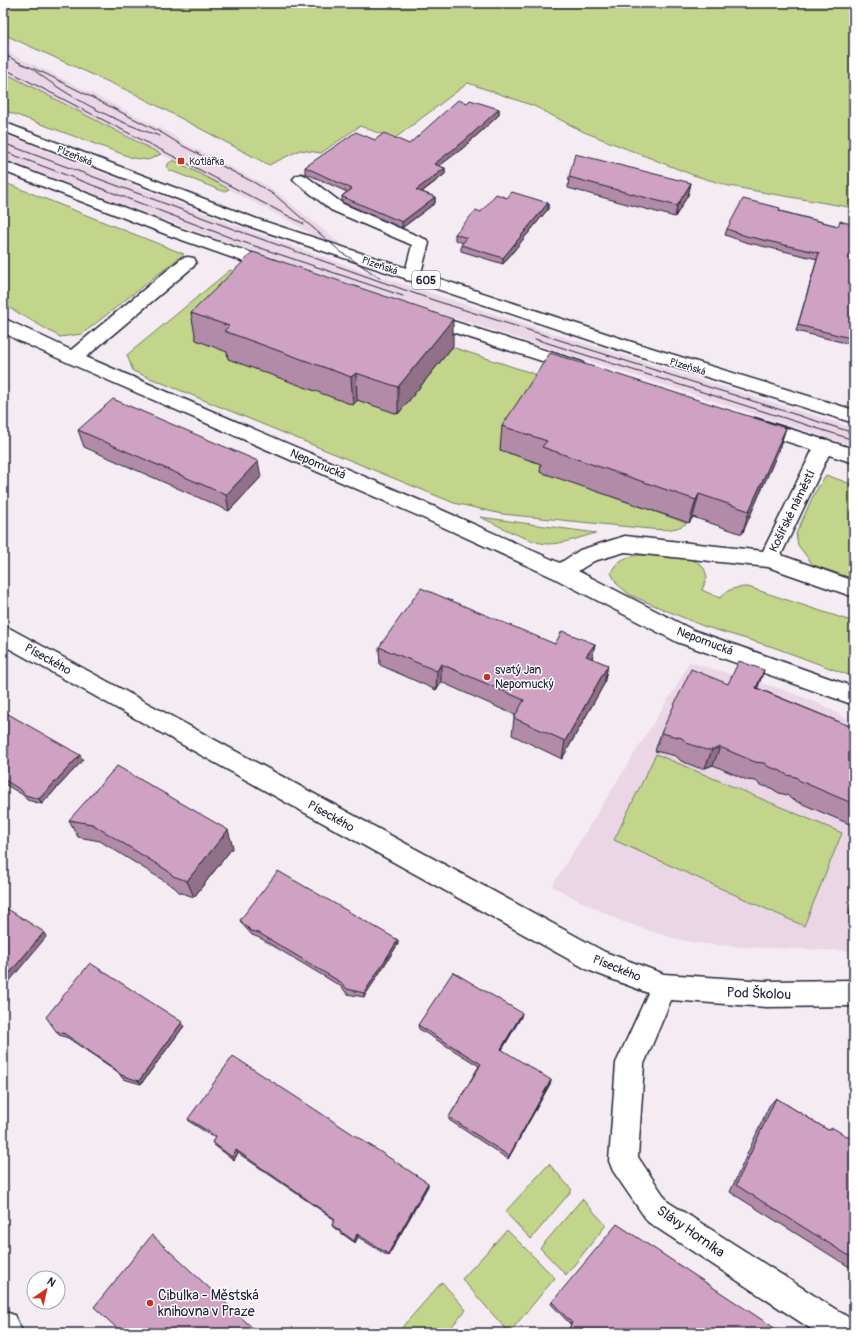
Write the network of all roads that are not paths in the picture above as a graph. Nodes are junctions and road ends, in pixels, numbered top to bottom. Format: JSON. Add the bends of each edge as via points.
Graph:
{"nodes":[{"id":1,"x":3,"y":126,"type":"edge"},
{"id":2,"x":3,"y":166,"type":"edge"},
{"id":3,"x":301,"y":179,"type":"dead end"},
{"id":4,"x":188,"y":262,"type":"dead end"},
{"id":5,"x":291,"y":272,"type":"edge"},
{"id":6,"x":412,"y":276,"type":"junction"},
{"id":7,"x":411,"y":312,"type":"edge"},
{"id":8,"x":3,"y":324,"type":"edge"},
{"id":9,"x":73,"y":358,"type":"junction"},
{"id":10,"x":591,"y":371,"type":"edge"},
{"id":11,"x":854,"y":417,"type":"edge"},
{"id":12,"x":742,"y":420,"type":"edge"},
{"id":13,"x":824,"y":446,"type":"junction"},
{"id":14,"x":854,"y":456,"type":"edge"},
{"id":15,"x":768,"y":559,"type":"junction"},
{"id":16,"x":561,"y":572,"type":"junction"},
{"id":17,"x":854,"y":589,"type":"edge"},
{"id":18,"x":3,"y":635,"type":"edge"},
{"id":19,"x":854,"y":696,"type":"edge"},
{"id":20,"x":664,"y":987,"type":"junction"},
{"id":21,"x":854,"y":993,"type":"edge"},
{"id":22,"x":3,"y":1326,"type":"edge"},
{"id":23,"x":7,"y":1333,"type":"edge"},
{"id":24,"x":845,"y":1333,"type":"edge"}],
"edges":[{"from":1,"to":6,"type":"street","name":"Plzeňská","number":"605","via":[[251,222]]},
{"from":2,"to":5,"type":"street","via":[[174,232]]},
{"from":3,"to":6,"type":"street","via":[[337,207],[421,243]]},
{"from":4,"to":9,"type":"street"},
{"from":6,"to":11,"type":"street","name":"Plzeňská","number":"605"},
{"from":7,"to":10,"type":"street"},
{"from":8,"to":9,"type":"street","name":"Nepomucká","via":[[23,336]]},
{"from":9,"to":16,"type":"street","name":"Nepomucká"},
{"from":12,"to":13,"type":"street"},
{"from":13,"to":14,"type":"street"},
{"from":13,"to":15,"type":"street","name":"Košířské náměstí"},
{"from":15,"to":16,"type":"street","via":[[625,544],[587,555]]},
{"from":15,"to":17,"type":"street","name":"Košířské náměstí"},
{"from":16,"to":19,"type":"street","name":"Nepomucká","via":[[685,636]]},
{"from":18,"to":20,"type":"street","name":"Píseckého","via":[[590,958]]},
{"from":20,"to":21,"type":"street","name":"Pod Školou","via":[[766,994]]},
{"from":20,"to":24,"type":"street","name":"Slávy Horníka","via":[[630,1063],[623,1161],[658,1212]]},
{"from":22,"to":23,"type":"street"}]}
